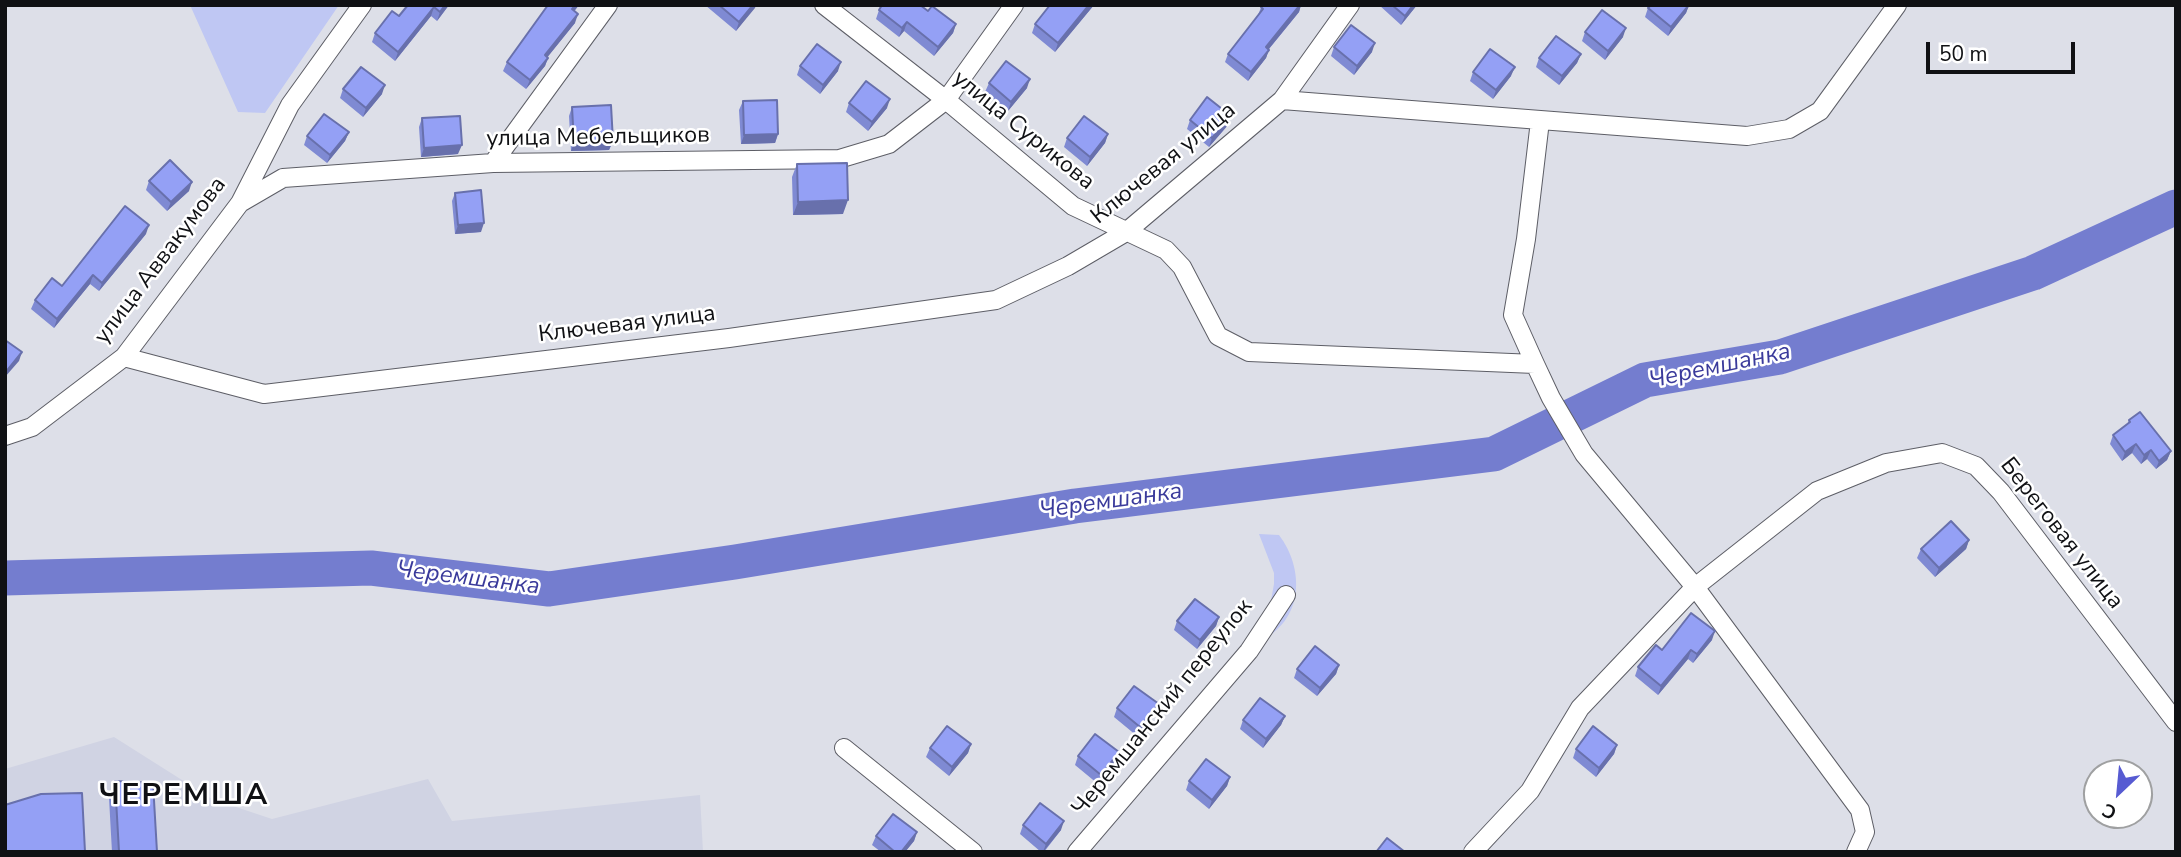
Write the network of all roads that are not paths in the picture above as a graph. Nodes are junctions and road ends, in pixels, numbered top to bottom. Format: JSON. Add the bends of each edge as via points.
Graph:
{"nodes":[{"id":1,"x":362,"y":5,"type":"edge"},
{"id":2,"x":608,"y":5,"type":"edge"},
{"id":3,"x":824,"y":5,"type":"edge"},
{"id":4,"x":1014,"y":5,"type":"edge"},
{"id":5,"x":1350,"y":5,"type":"edge"},
{"id":6,"x":1897,"y":5,"type":"edge"},
{"id":7,"x":946,"y":100,"type":"junction"},
{"id":8,"x":1282,"y":100,"type":"junction"},
{"id":9,"x":1540,"y":121,"type":"junction"},
{"id":10,"x":493,"y":163,"type":"junction"},
{"id":11,"x":240,"y":202,"type":"junction"},
{"id":12,"x":1125,"y":232,"type":"junction"},
{"id":13,"x":124,"y":357,"type":"junction"},
{"id":14,"x":1535,"y":364,"type":"junction"},
{"id":15,"x":5,"y":436,"type":"edge"},
{"id":16,"x":1695,"y":586,"type":"junction"},
{"id":17,"x":1286,"y":595,"type":"dead end"},
{"id":18,"x":2176,"y":722,"type":"edge"},
{"id":19,"x":844,"y":748,"type":"dead end"},
{"id":20,"x":973,"y":852,"type":"edge"},
{"id":21,"x":1077,"y":852,"type":"edge"},
{"id":22,"x":1473,"y":852,"type":"edge"},
{"id":23,"x":1856,"y":852,"type":"edge"}],
"edges":[{"from":1,"to":11,"type":"street","name":"улица Аввакумова","via":[[290,105]]},
{"from":2,"to":10,"type":"street"},
{"from":3,"to":7,"type":"street","name":"улица Сурикова"},
{"from":4,"to":7,"type":"street","name":"улица Мебельщиков"},
{"from":5,"to":8,"type":"street","name":"Ключевая улица"},
{"from":6,"to":9,"type":"street","via":[[1821,111],[1789,128],[1747,136]]},
{"from":7,"to":10,"type":"street","name":"улица Мебельщиков","via":[[889,144],[839,159]]},
{"from":7,"to":12,"type":"street","name":"улица Сурикова","via":[[1073,206]]},
{"from":8,"to":9,"type":"street"},
{"from":8,"to":12,"type":"street","name":"Ключевая улица"},
{"from":9,"to":14,"type":"street","via":[[1513,316]]},
{"from":10,"to":11,"type":"street","name":"улица Мебельщиков","via":[[283,178]]},
{"from":11,"to":13,"type":"street","name":"улица Аввакумова"},
{"from":12,"to":13,"type":"street","name":"Ключевая улица","via":[[996,300],[729,338],[264,394]]},
{"from":12,"to":14,"type":"street","name":"улица Сурикова","via":[[1166,250],[1182,267],[1218,336],[1249,352]]},
{"from":13,"to":15,"type":"street","name":"улица Аввакумова","via":[[32,427]]},
{"from":14,"to":16,"type":"street","via":[[1584,454]]},
{"from":16,"to":18,"type":"street","name":"Береговая улица","via":[[1817,491],[1886,463],[1942,453],[1976,467],[2001,492]]},
{"from":16,"to":22,"type":"street","name":"Береговая улица","via":[[1580,708],[1530,791]]},
{"from":16,"to":23,"type":"street","via":[[1860,810],[1865,832]]},
{"from":17,"to":21,"type":"street","name":"Черемшанский переулок","via":[[1249,651]]},
{"from":19,"to":20,"type":"street"}]}
